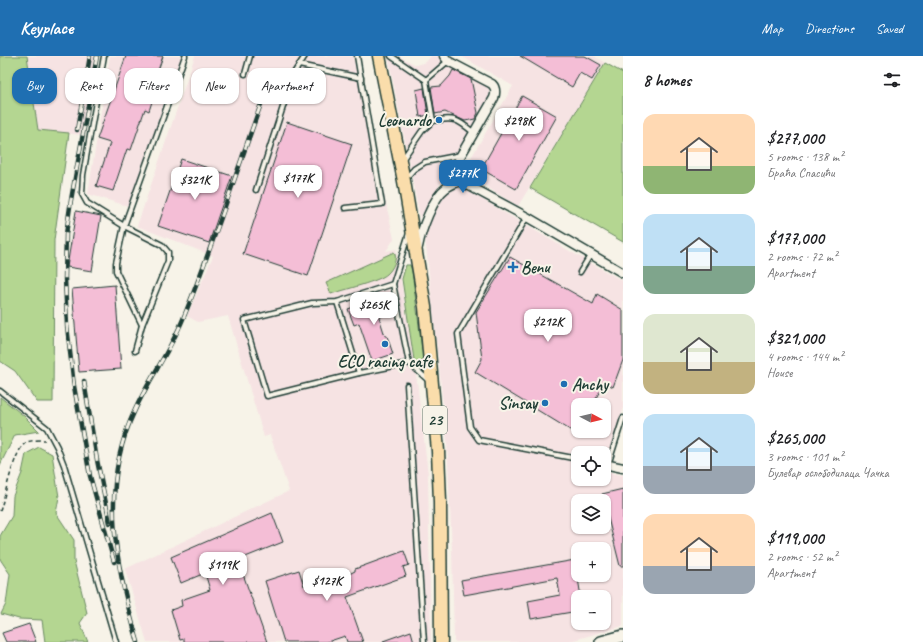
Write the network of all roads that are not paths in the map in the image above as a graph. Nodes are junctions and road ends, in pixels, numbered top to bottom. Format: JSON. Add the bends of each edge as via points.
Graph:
{"nodes":[{"id":1,"x":104,"y":56,"type":"edge"},
{"id":2,"x":185,"y":56,"type":"edge"},
{"id":3,"x":250,"y":56,"type":"edge"},
{"id":4,"x":305,"y":56,"type":"edge"},
{"id":5,"x":357,"y":56,"type":"edge"},
{"id":6,"x":380,"y":56,"type":"edge"},
{"id":7,"x":391,"y":56,"type":"edge"},
{"id":8,"x":446,"y":58,"type":"edge"},
{"id":9,"x":300,"y":65,"type":"junction"},
{"id":10,"x":245,"y":74,"type":"dead end"},
{"id":11,"x":361,"y":78,"type":"junction"},
{"id":12,"x":426,"y":80,"type":"junction"},
{"id":13,"x":433,"y":121,"type":"junction"},
{"id":14,"x":474,"y":132,"type":"junction"},
{"id":15,"x":460,"y":155,"type":"junction"},
{"id":16,"x":400,"y":163,"type":"junction"},
{"id":17,"x":404,"y":181,"type":"junction"},
{"id":18,"x":460,"y":181,"type":"junction"},
{"id":19,"x":256,"y":190,"type":"dead end"},
{"id":20,"x":345,"y":208,"type":"dead end"},
{"id":21,"x":527,"y":217,"type":"junction"},
{"id":22,"x":412,"y":224,"type":"junction"},
{"id":23,"x":124,"y":226,"type":"junction"},
{"id":24,"x":416,"y":253,"type":"junction"},
{"id":25,"x":591,"y":254,"type":"junction"},
{"id":26,"x":580,"y":272,"type":"dead end"},
{"id":27,"x":623,"y":273,"type":"edge"},
{"id":28,"x":393,"y":284,"type":"junction"},
{"id":29,"x":337,"y":302,"type":"junction"},
{"id":30,"x":142,"y":325,"type":"junction"},
{"id":31,"x":135,"y":351,"type":"dead end"},
{"id":32,"x":409,"y":362,"type":"junction"},
{"id":33,"x":359,"y":373,"type":"junction"},
{"id":34,"x":432,"y":383,"type":"junction"},
{"id":35,"x":407,"y":385,"type":"dead end"},
{"id":36,"x":0,"y":391,"type":"edge"},
{"id":37,"x":623,"y":418,"type":"edge"},
{"id":38,"x":611,"y":451,"type":"edge"},
{"id":39,"x":571,"y":458,"type":"edge"},
{"id":40,"x":611,"y":466,"type":"edge"},
{"id":41,"x":623,"y":468,"type":"edge"},
{"id":42,"x":623,"y":636,"type":"edge"},
{"id":43,"x":116,"y":642,"type":"edge"},
{"id":44,"x":424,"y":642,"type":"edge"},
{"id":45,"x":441,"y":642,"type":"edge"},
{"id":46,"x":601,"y":642,"type":"edge"}],
"edges":[{"from":1,"to":23,"type":"lane","via":[[83,175],[82,194],[87,203]]},
{"from":2,"to":23,"type":"lane"},
{"from":3,"to":10,"type":"lane"},
{"from":4,"to":9,"type":"lane"},
{"from":5,"to":11,"type":"lane"},
{"from":6,"to":16,"type":"main road","number":"23"},
{"from":7,"to":12,"type":"lane"},
{"from":8,"to":12,"type":"lane"},
{"from":8,"to":14,"type":"street","via":[[495,87],[494,98]]},
{"from":9,"to":11,"type":"lane"},
{"from":9,"to":19,"type":"lane","via":[[294,73]]},
{"from":11,"to":20,"type":"lane","via":[[382,204]]},
{"from":12,"to":13,"type":"lane"},
{"from":13,"to":14,"type":"lane","via":[[453,119]]},
{"from":13,"to":16,"type":"lane","via":[[422,131]]},
{"from":14,"to":15,"type":"street"},
{"from":15,"to":17,"type":"lane","via":[[425,162],[414,169]]},
{"from":15,"to":18,"type":"street","via":[[456,167]]},
{"from":16,"to":17,"type":"main road","number":"23"},
{"from":17,"to":22,"type":"main road","number":"23"},
{"from":18,"to":21,"type":"street"},
{"from":18,"to":24,"type":"street","via":[[446,188],[432,207],[422,228]]},
{"from":21,"to":25,"type":"street"},
{"from":21,"to":39,"type":"lane","via":[[458,334],[470,427],[479,440]]},
{"from":22,"to":24,"type":"main road","number":"23"},
{"from":22,"to":28,"type":"lane"},
{"from":23,"to":30,"type":"lane","via":[[116,271]]},
{"from":23,"to":30,"type":"lane","via":[[162,245],[168,252],[168,261]]},
{"from":24,"to":34,"type":"main road","number":"23","via":[[425,307]]},
{"from":25,"to":26,"type":"lane"},
{"from":25,"to":27,"type":"street"},
{"from":28,"to":29,"type":"lane"},
{"from":28,"to":32,"type":"lane"},
{"from":29,"to":33,"type":"lane"},
{"from":29,"to":33,"type":"lane","via":[[312,303],[244,320],[267,396]]},
{"from":30,"to":31,"type":"lane"},
{"from":32,"to":33,"type":"lane"},
{"from":32,"to":34,"type":"lane"},
{"from":34,"to":45,"type":"main road","number":"23","via":[[441,533]]},
{"from":35,"to":44,"type":"lane"},
{"from":36,"to":43,"type":"lane","via":[[47,428],[53,440],[64,465]]},
{"from":37,"to":38,"type":"lane"},
{"from":40,"to":41,"type":"street"},
{"from":42,"to":46,"type":"main road"}]}
